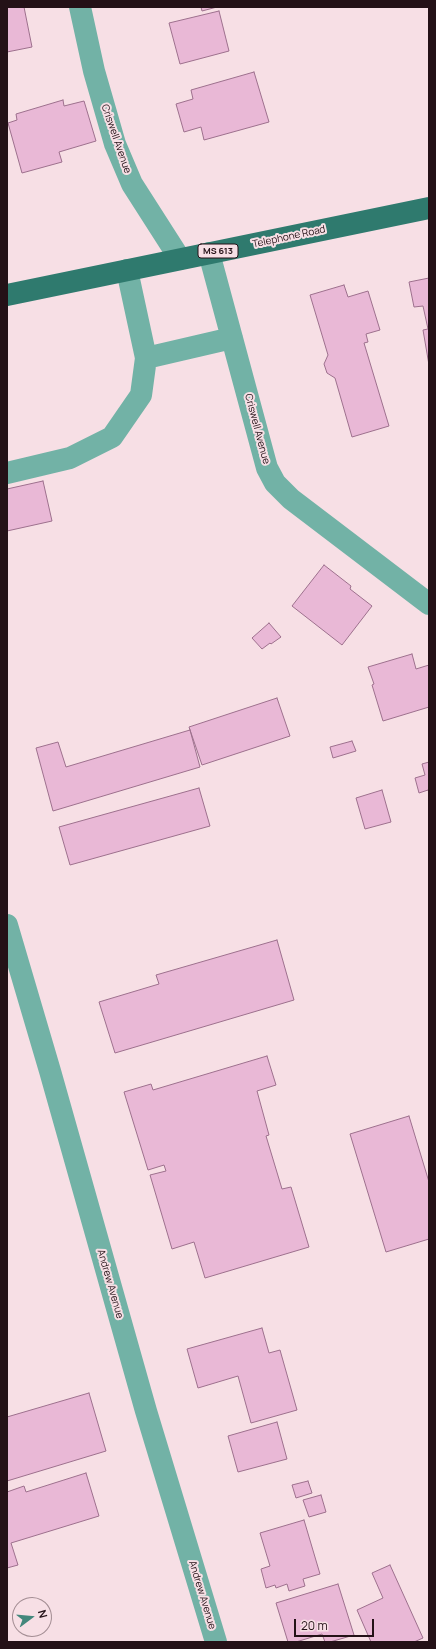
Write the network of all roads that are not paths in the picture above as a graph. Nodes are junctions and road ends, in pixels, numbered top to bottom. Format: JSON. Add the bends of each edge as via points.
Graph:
{"nodes":[{"id":1,"x":80,"y":7,"type":"edge"},
{"id":2,"x":429,"y":208,"type":"edge"},
{"id":3,"x":209,"y":253,"type":"junction"},
{"id":4,"x":180,"y":259,"type":"junction"},
{"id":5,"x":127,"y":270,"type":"junction"},
{"id":6,"x":7,"y":295,"type":"edge"},
{"id":7,"x":232,"y":338,"type":"junction"},
{"id":8,"x":146,"y":358,"type":"junction"},
{"id":9,"x":7,"y":471,"type":"edge"},
{"id":10,"x":429,"y":604,"type":"edge"},
{"id":11,"x":7,"y":925,"type":"edge"},
{"id":12,"x":216,"y":1642,"type":"edge"}],
"edges":[{"from":1,"to":4,"type":"street","name":"Criswell Avenue","via":[[94,71],[115,144],[132,184]]},
{"from":2,"to":3,"type":"main road","name":"Telephone Road","number":"MS 613"},
{"from":3,"to":4,"type":"main road","name":"Telephone Road","number":"MS 613"},
{"from":3,"to":7,"type":"street","name":"Criswell Avenue"},
{"from":4,"to":5,"type":"main road","name":"Telephone Road","number":"MS 613"},
{"from":5,"to":6,"type":"main road","name":"Telephone Road","number":"MS 613"},
{"from":5,"to":8,"type":"street"},
{"from":7,"to":8,"type":"street"},
{"from":7,"to":10,"type":"street","name":"Criswell Avenue","via":[[267,468],[275,483],[291,499]]},
{"from":8,"to":9,"type":"street","via":[[141,395],[112,438],[70,458]]},
{"from":11,"to":12,"type":"street","name":"Andrew Avenue","via":[[146,1411]]}]}
